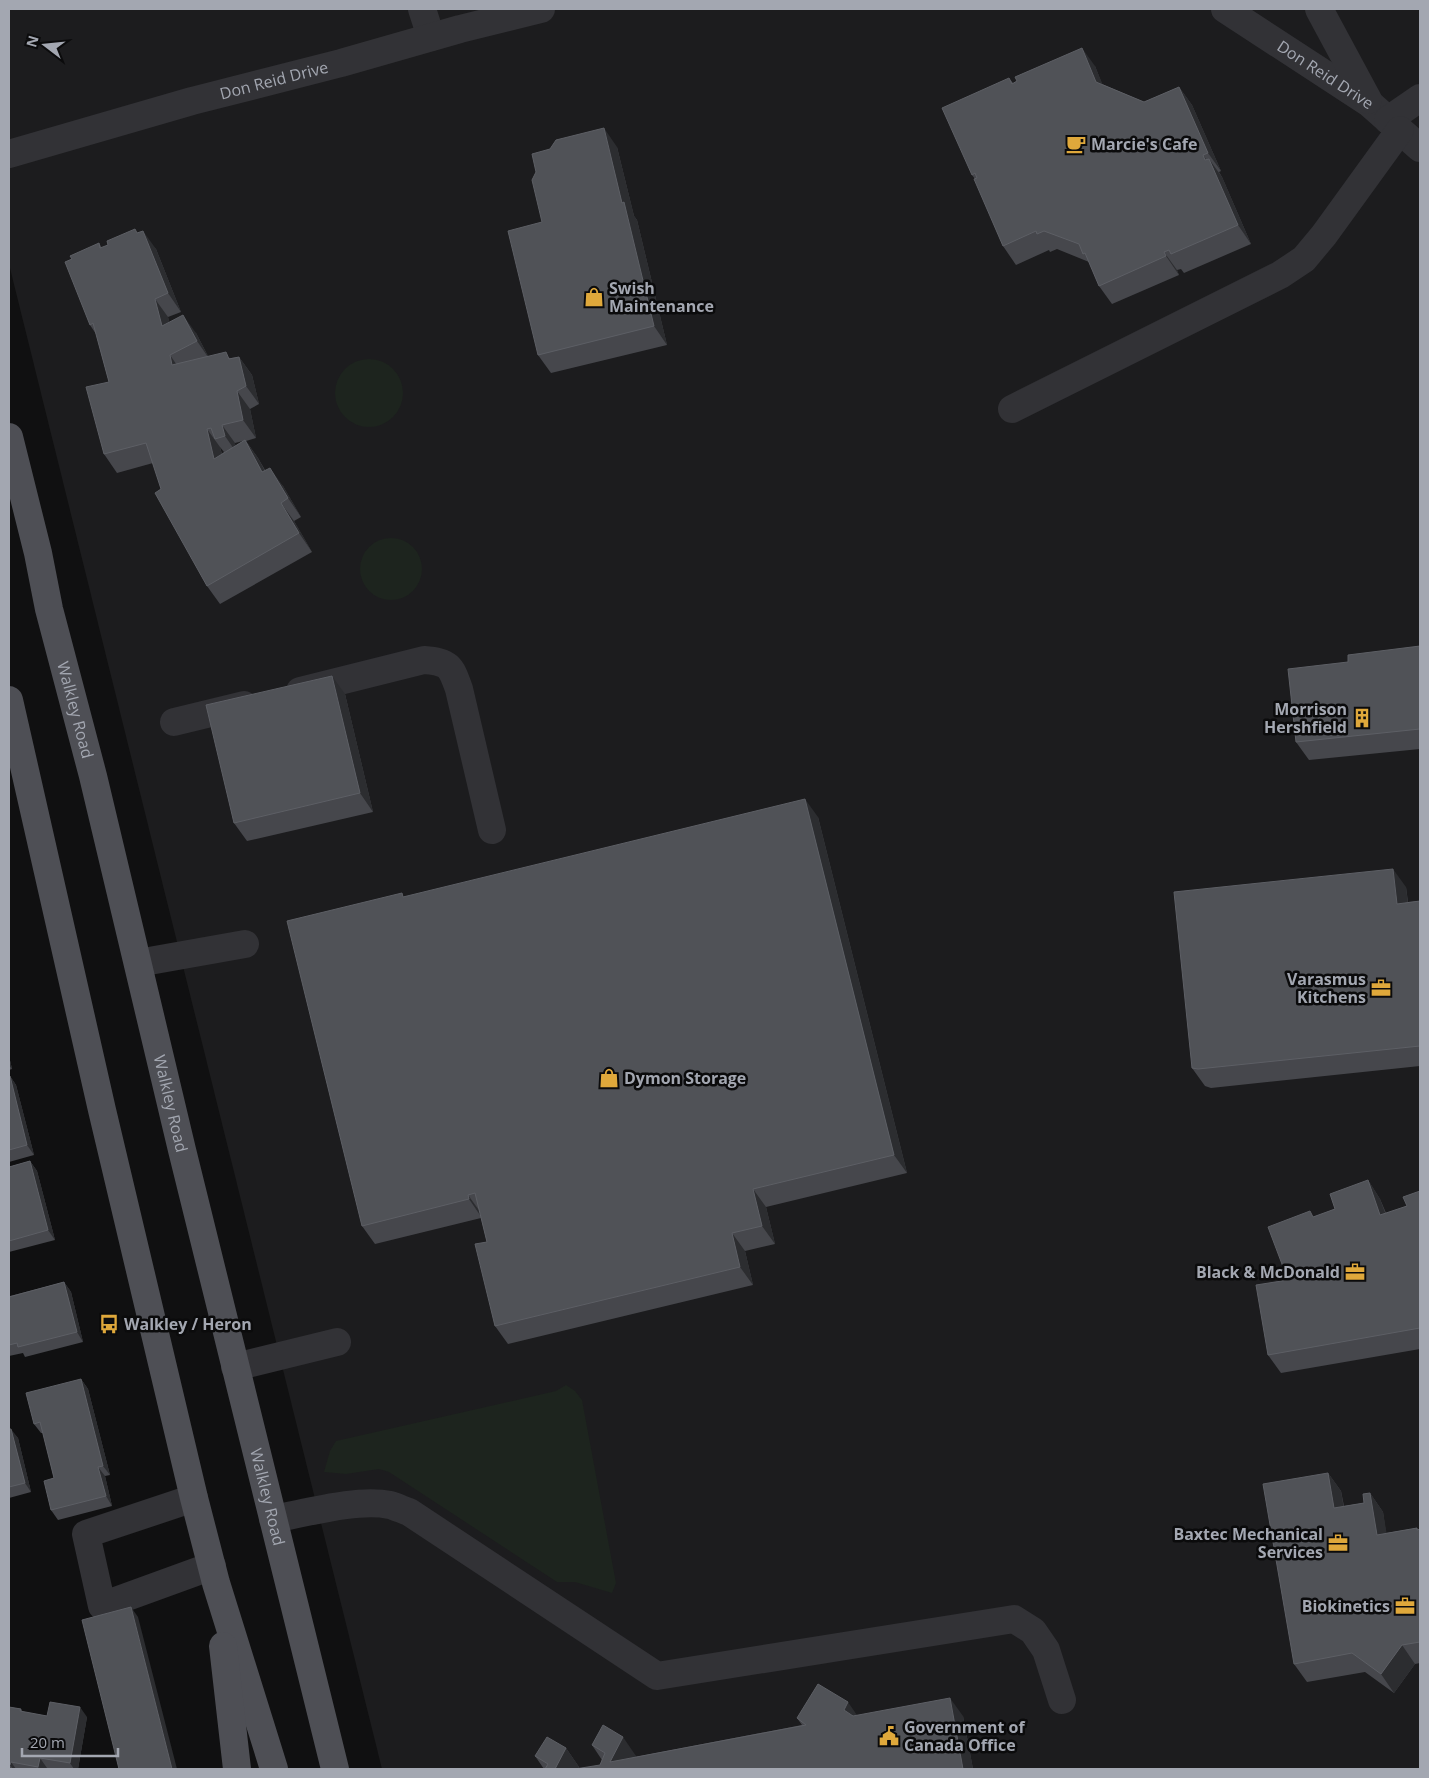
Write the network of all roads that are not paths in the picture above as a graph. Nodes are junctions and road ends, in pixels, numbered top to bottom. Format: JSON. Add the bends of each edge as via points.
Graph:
{"nodes":[{"id":1,"x":422,"y":9,"type":"edge"},
{"id":2,"x":540,"y":9,"type":"edge"},
{"id":3,"x":1225,"y":9,"type":"edge"},
{"id":4,"x":1319,"y":9,"type":"edge"},
{"id":5,"x":431,"y":38,"type":"junction"},
{"id":6,"x":1420,"y":98,"type":"edge"},
{"id":7,"x":1386,"y":118,"type":"junction"},
{"id":8,"x":1420,"y":148,"type":"edge"},
{"id":9,"x":9,"y":154,"type":"edge"},
{"id":10,"x":1012,"y":409,"type":"dead end"},
{"id":11,"x":9,"y":437,"type":"edge"},
{"id":12,"x":9,"y":700,"type":"edge"},
{"id":13,"x":174,"y":722,"type":"dead end"},
{"id":14,"x":492,"y":830,"type":"dead end"},
{"id":15,"x":246,"y":944,"type":"dead end"},
{"id":16,"x":138,"y":963,"type":"junction"},
{"id":17,"x":337,"y":1342,"type":"dead end"},
{"id":18,"x":235,"y":1366,"type":"junction"},
{"id":19,"x":194,"y":1498,"type":"junction"},
{"id":20,"x":273,"y":1519,"type":"junction"},
{"id":21,"x":214,"y":1574,"type":"junction"},
{"id":22,"x":1062,"y":1700,"type":"dead end"},
{"id":23,"x":237,"y":1769,"type":"edge"},
{"id":24,"x":274,"y":1769,"type":"edge"},
{"id":25,"x":335,"y":1769,"type":"edge"}],
"edges":[{"from":1,"to":5,"type":"street"},
{"from":2,"to":5,"type":"street","name":"Don Reid Drive"},
{"from":3,"to":7,"type":"street","name":"Don Reid Drive"},
{"from":4,"to":7,"type":"street"},
{"from":5,"to":9,"type":"street","name":"Don Reid Drive","via":[[192,101]]},
{"from":6,"to":7,"type":"street"},
{"from":7,"to":8,"type":"street","name":"Don Reid Drive"},
{"from":7,"to":10,"type":"street","via":[[1324,235],[1304,259],[1280,275]]},
{"from":11,"to":16,"type":"main road","name":"Walkley Road"},
{"from":12,"to":19,"type":"main road"},
{"from":13,"to":14,"type":"street","via":[[424,660],[439,661],[452,669],[459,689]]},
{"from":15,"to":16,"type":"street"},
{"from":16,"to":18,"type":"main road","name":"Walkley Road"},
{"from":17,"to":18,"type":"street"},
{"from":18,"to":20,"type":"main road","name":"Walkley Road"},
{"from":19,"to":21,"type":"main road"},
{"from":19,"to":21,"type":"street","via":[[86,1534],[102,1606]]},
{"from":20,"to":22,"type":"street","via":[[367,1504],[390,1505],[409,1512],[657,1676],[1014,1619],[1032,1630],[1046,1650]]},
{"from":20,"to":25,"type":"main road","name":"Walkley Road"},
{"from":21,"to":23,"type":"main road"},
{"from":21,"to":24,"type":"main road"}]}
